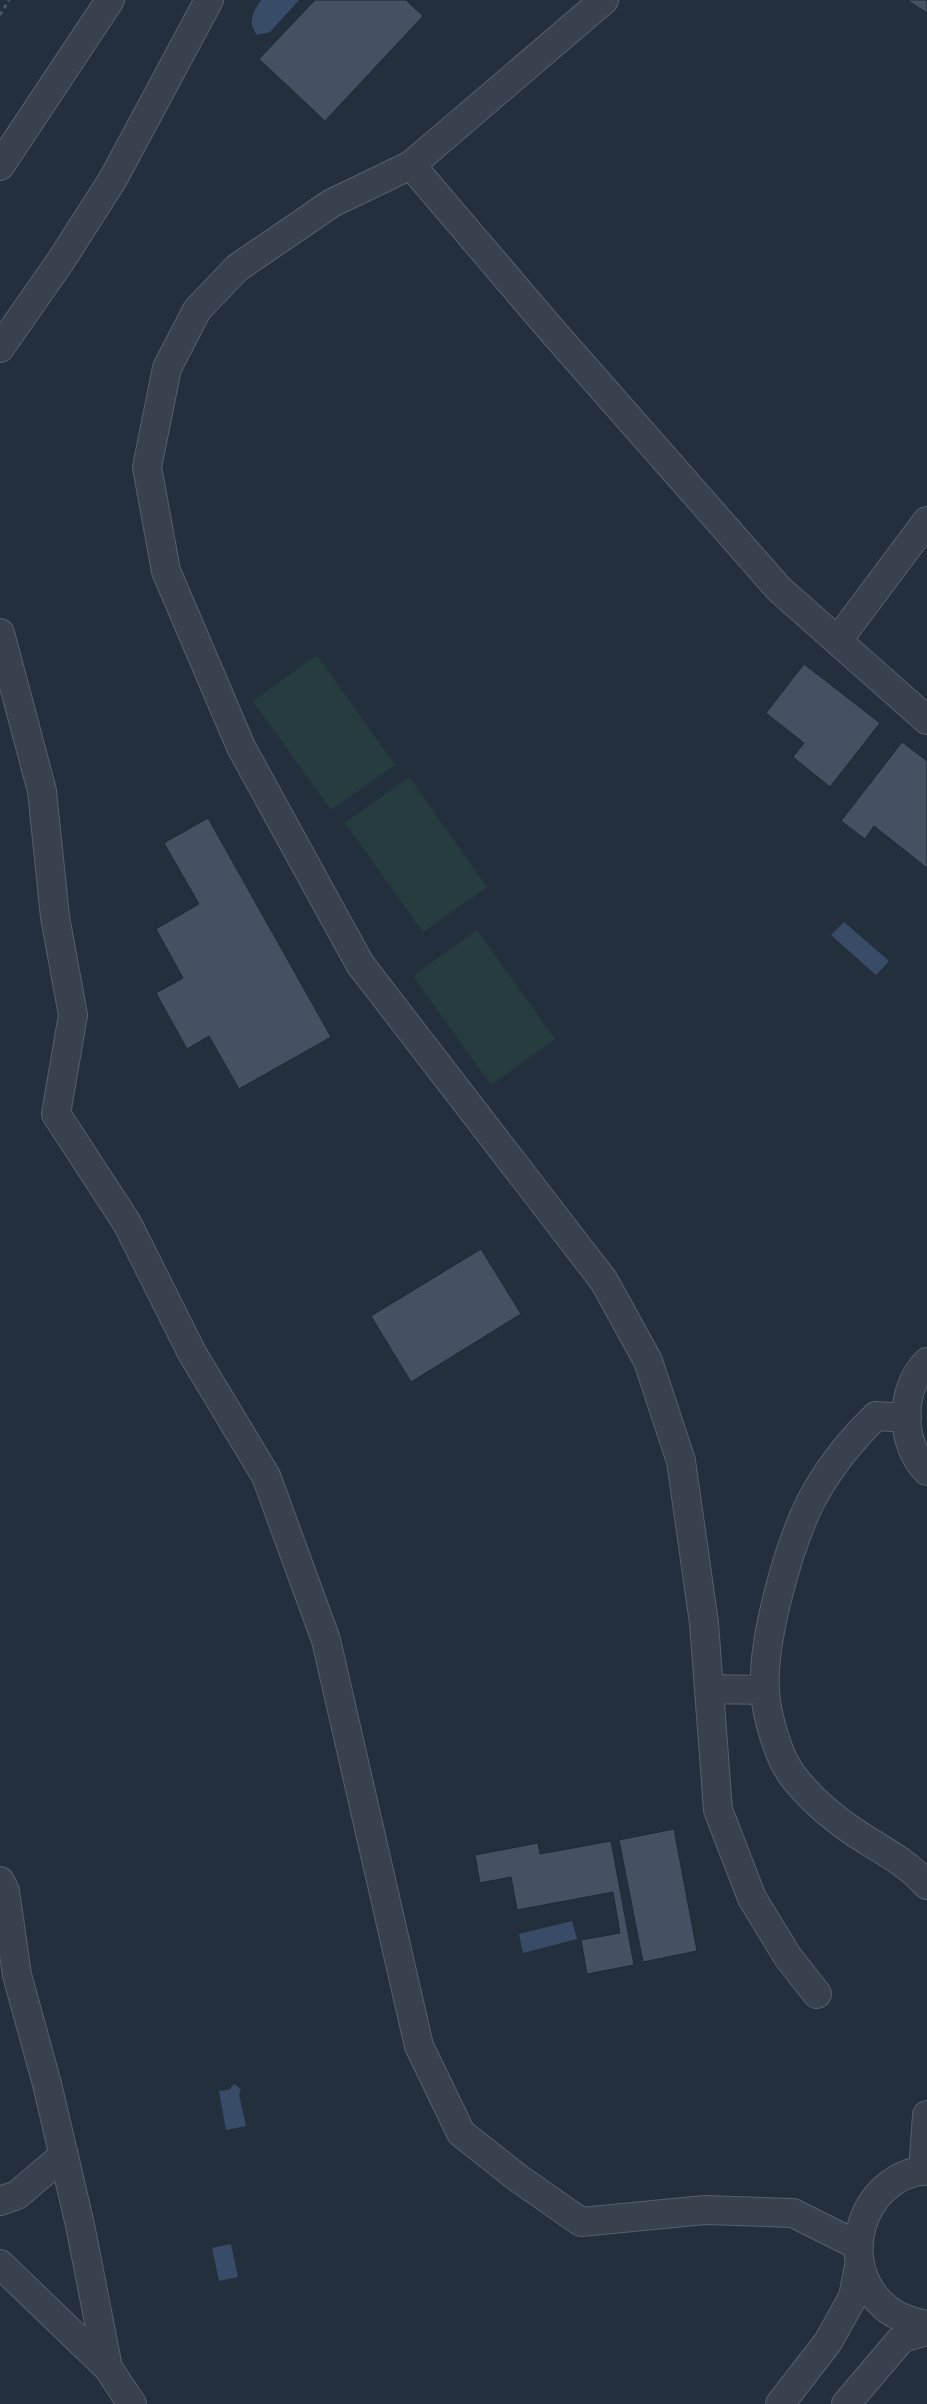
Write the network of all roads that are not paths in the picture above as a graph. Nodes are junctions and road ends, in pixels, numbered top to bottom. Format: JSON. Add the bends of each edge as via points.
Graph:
{"nodes":[{"id":1,"x":110,"y":0,"type":"edge"},
{"id":2,"x":209,"y":0,"type":"edge"},
{"id":3,"x":604,"y":0,"type":"edge"},
{"id":4,"x":411,"y":165,"type":"junction"},
{"id":5,"x":0,"y":166,"type":"edge"},
{"id":6,"x":0,"y":348,"type":"edge"},
{"id":7,"x":927,"y":521,"type":"edge"},
{"id":8,"x":0,"y":633,"type":"edge"},
{"id":9,"x":838,"y":640,"type":"junction"},
{"id":10,"x":927,"y":720,"type":"edge"},
{"id":11,"x":927,"y":1362,"type":"edge"},
{"id":12,"x":907,"y":1418,"type":"junction"},
{"id":13,"x":927,"y":1471,"type":"edge"},
{"id":14,"x":710,"y":1689,"type":"junction"},
{"id":15,"x":764,"y":1690,"type":"junction"},
{"id":16,"x":0,"y":1880,"type":"edge"},
{"id":17,"x":927,"y":1885,"type":"edge"},
{"id":18,"x":817,"y":1994,"type":"dead end"},
{"id":19,"x":927,"y":2115,"type":"edge"},
{"id":20,"x":64,"y":2155,"type":"junction"},
{"id":21,"x":925,"y":2170,"type":"edge"},
{"id":22,"x":0,"y":2201,"type":"edge"},
{"id":23,"x":858,"y":2255,"type":"junction"},
{"id":24,"x":0,"y":2264,"type":"edge"},
{"id":25,"x":927,"y":2325,"type":"edge"},
{"id":26,"x":927,"y":2331,"type":"edge"},
{"id":27,"x":108,"y":2368,"type":"junction"},
{"id":28,"x":132,"y":2404,"type":"edge"},
{"id":29,"x":780,"y":2404,"type":"edge"},
{"id":30,"x":846,"y":2404,"type":"edge"}],
"edges":[{"from":1,"to":5,"type":"street"},
{"from":2,"to":6,"type":"street","via":[[112,179],[60,262]]},
{"from":3,"to":4,"type":"street"},
{"from":4,"to":9,"type":"street","via":[[779,588]]},
{"from":4,"to":14,"type":"street","via":[[332,203],[237,268],[197,310],[167,368],[146,466],[166,571],[241,747],[360,964],[604,1281],[648,1361],[680,1461],[704,1623]]},
{"from":7,"to":9,"type":"street"},
{"from":8,"to":23,"type":"street","via":[[42,791],[55,917],[73,1014],[56,1114],[127,1223],[192,1353],[266,1476],[326,1640],[419,2046],[461,2133],[581,2222],[705,2210],[793,2213]]},
{"from":9,"to":10,"type":"street"},
{"from":11,"to":12,"type":"street","via":[[920,1368],[907,1399]]},
{"from":12,"to":13,"type":"street","via":[[907,1433],[920,1464]]},
{"from":12,"to":15,"type":"street","via":[[876,1416],[852,1439],[831,1467],[811,1503],[792,1545],[774,1620]]},
{"from":14,"to":15,"type":"street"},
{"from":14,"to":18,"type":"street","via":[[718,1810],[752,1898],[788,1957]]},
{"from":15,"to":17,"type":"street","via":[[774,1735],[792,1775],[853,1831],[894,1855]]},
{"from":16,"to":20,"type":"street","via":[[5,1891],[17,1975]]},
{"from":19,"to":21,"type":"street"},
{"from":20,"to":22,"type":"street","via":[[17,2195]]},
{"from":20,"to":27,"type":"street"},
{"from":21,"to":23,"type":"street","via":[[903,2177],[885,2188],[871,2204],[861,2224]]},
{"from":23,"to":25,"type":"street","via":[[867,2286],[885,2308],[910,2322]]},
{"from":23,"to":29,"type":"street","via":[[853,2297],[828,2342]]},
{"from":24,"to":27,"type":"street"},
{"from":26,"to":30,"type":"street","via":[[902,2338]]},
{"from":27,"to":28,"type":"street"}]}
